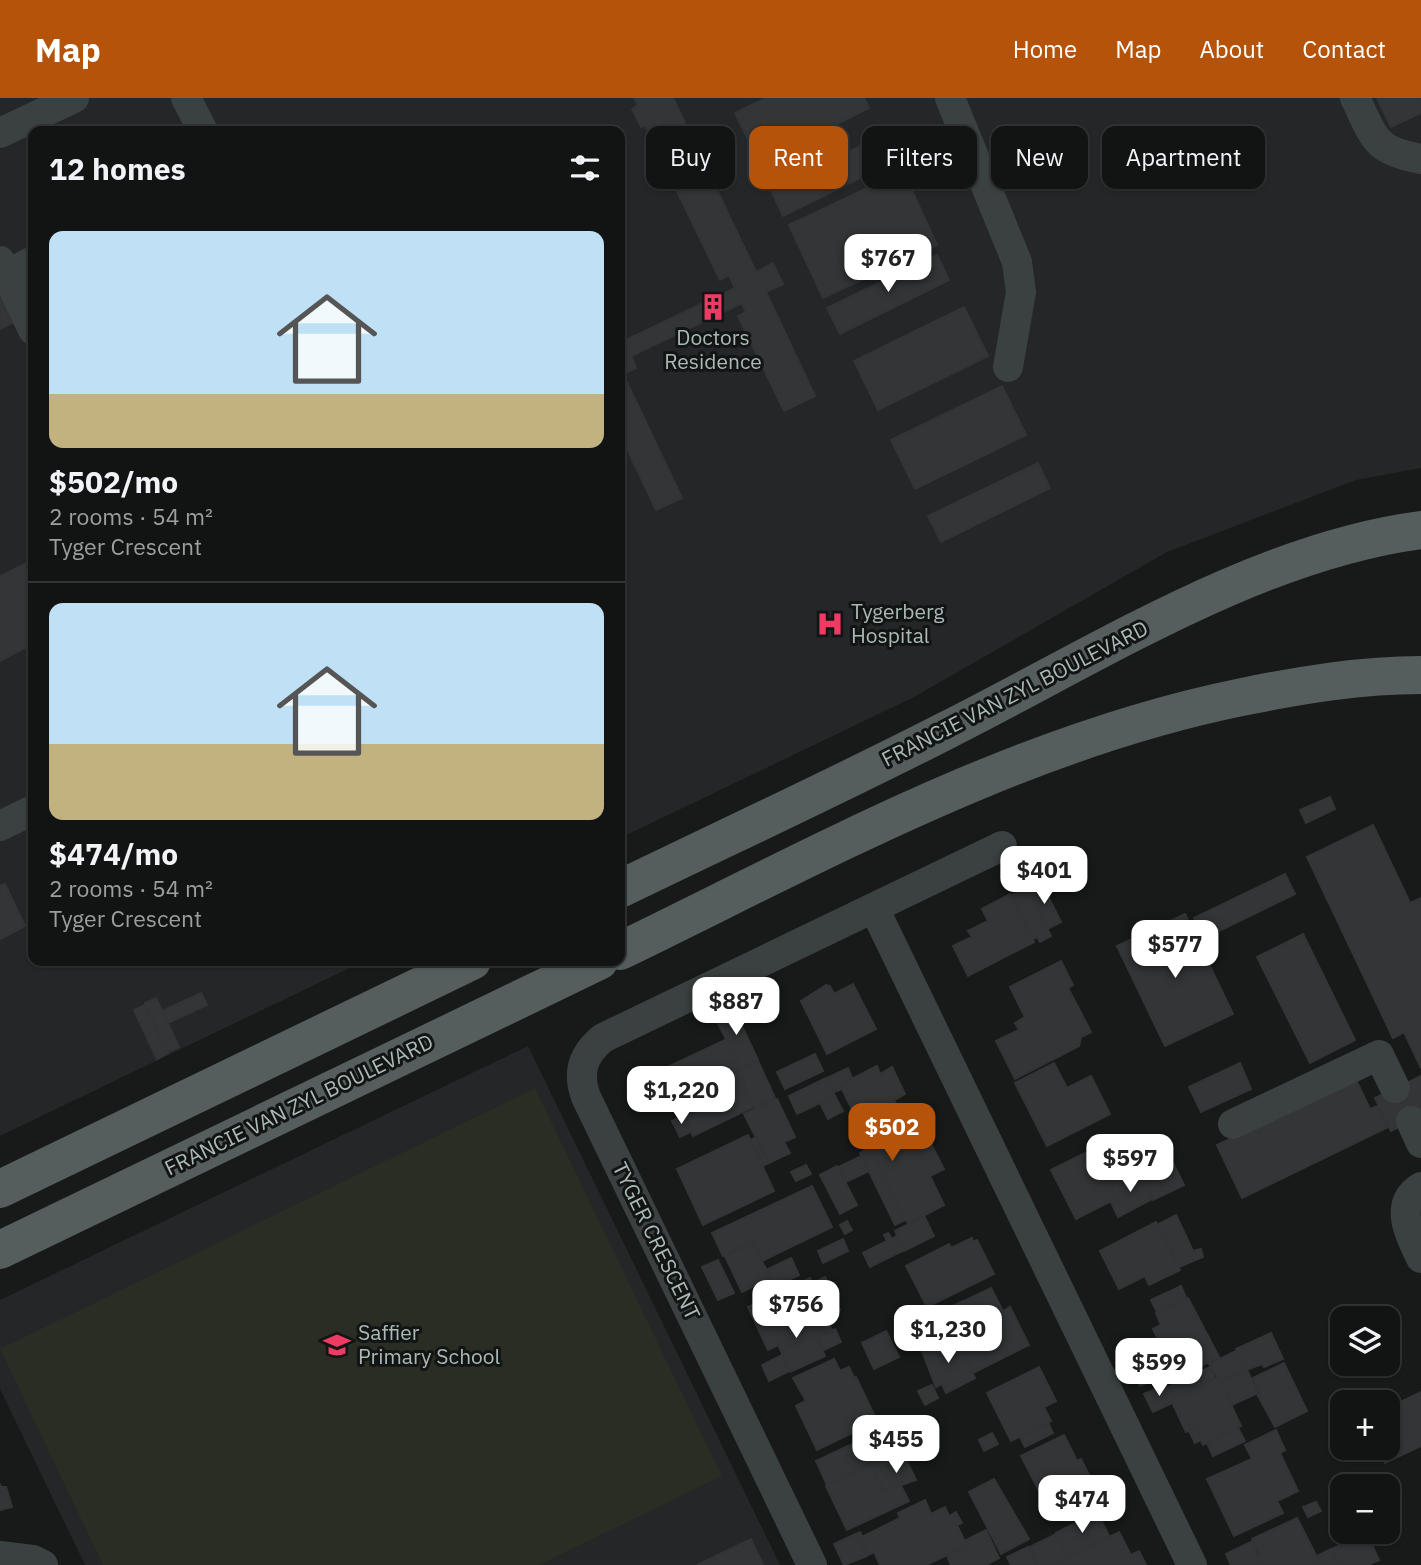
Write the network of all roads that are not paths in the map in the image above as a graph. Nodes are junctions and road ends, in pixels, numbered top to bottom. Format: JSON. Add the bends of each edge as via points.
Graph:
{"nodes":[{"id":1,"x":74,"y":98,"type":"edge"},
{"id":2,"x":187,"y":98,"type":"edge"},
{"id":3,"x":950,"y":98,"type":"edge"},
{"id":4,"x":1355,"y":98,"type":"edge"},
{"id":5,"x":201,"y":126,"type":"edge"},
{"id":6,"x":0,"y":134,"type":"edge"},
{"id":7,"x":1421,"y":159,"type":"edge"},
{"id":8,"x":28,"y":262,"type":"edge"},
{"id":9,"x":3,"y":268,"type":"edge"},
{"id":10,"x":28,"y":320,"type":"edge"},
{"id":11,"x":1008,"y":367,"type":"dead end"},
{"id":12,"x":1409,"y":529,"type":"edge"},
{"id":13,"x":1421,"y":675,"type":"edge"},
{"id":14,"x":28,"y":812,"type":"edge"},
{"id":15,"x":0,"y":826,"type":"edge"},
{"id":16,"x":1002,"y":846,"type":"dead end"},
{"id":17,"x":625,"y":887,"type":"edge"},
{"id":18,"x":874,"y":908,"type":"junction"},
{"id":19,"x":625,"y":949,"type":"edge"},
{"id":20,"x":462,"y":966,"type":"edge"},
{"id":21,"x":588,"y":966,"type":"edge"},
{"id":22,"x":1395,"y":1088,"type":"dead end"},
{"id":23,"x":1233,"y":1125,"type":"dead end"},
{"id":24,"x":1421,"y":1186,"type":"edge"},
{"id":25,"x":0,"y":1189,"type":"edge"},
{"id":26,"x":0,"y":1250,"type":"edge"},
{"id":27,"x":1421,"y":1258,"type":"edge"},
{"id":28,"x":0,"y":1556,"type":"edge"},
{"id":29,"x":43,"y":1565,"type":"edge"},
{"id":30,"x":812,"y":1565,"type":"edge"},
{"id":31,"x":1192,"y":1565,"type":"edge"}],
"edges":[{"from":1,"to":6,"type":"street"},
{"from":2,"to":5,"type":"street"},
{"from":3,"to":11,"type":"street","via":[[1017,262],[1021,292]]},
{"from":4,"to":7,"type":"street","via":[[1373,135],[1391,153]]},
{"from":8,"to":9,"type":"street"},
{"from":9,"to":10,"type":"street"},
{"from":12,"to":17,"type":"main road","name":"FRANCIE VAN ZYL BOULEVARD","via":[[1284,566],[1176,611],[948,730]]},
{"from":13,"to":19,"type":"main road","via":[[1331,681],[1265,692],[1078,740],[945,793]]},
{"from":14,"to":15,"type":"street"},
{"from":16,"to":18,"type":"street","name":"TYGER CRESCENT"},
{"from":18,"to":30,"type":"street","name":"TYGER CRESCENT","via":[[603,1038],[588,1053],[581,1074],[586,1097]]},
{"from":18,"to":31,"type":"street"},
{"from":20,"to":25,"type":"main road"},
{"from":21,"to":26,"type":"main road","name":"FRANCIE VAN ZYL BOULEVARD"},
{"from":22,"to":23,"type":"street","via":[[1379,1055]]},
{"from":24,"to":27,"type":"street","via":[[1411,1194],[1405,1214]]},
{"from":28,"to":29,"type":"street"}]}
